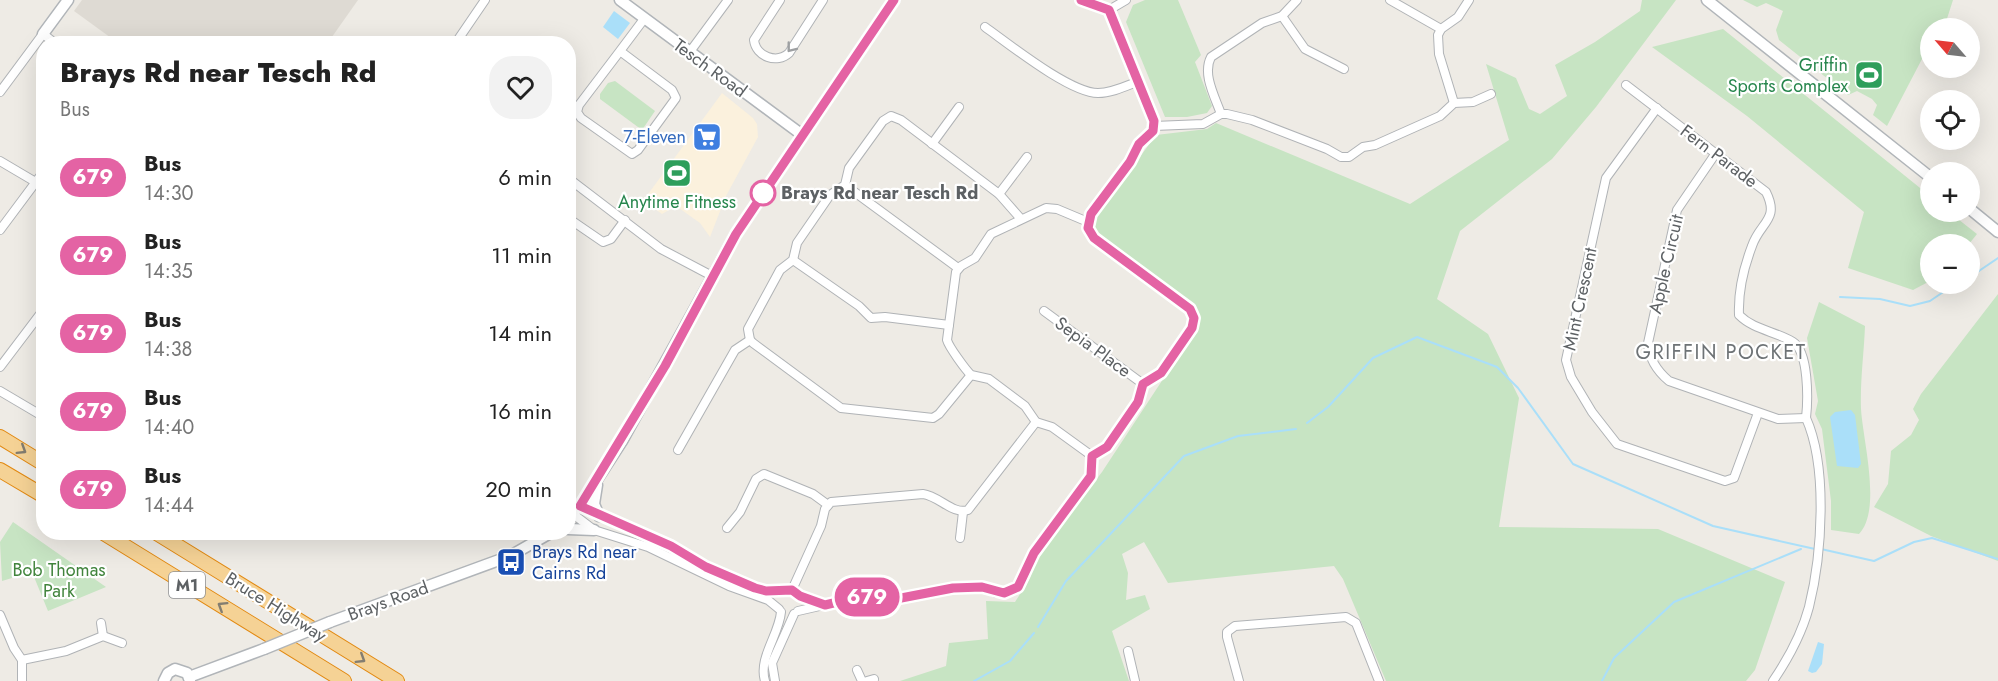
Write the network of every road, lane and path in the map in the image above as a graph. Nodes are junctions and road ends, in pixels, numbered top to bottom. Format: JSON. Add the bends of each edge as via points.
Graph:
{"nodes":[{"id":1,"x":68,"y":0,"type":"edge"},
{"id":2,"x":485,"y":0,"type":"edge"},
{"id":3,"x":620,"y":0,"type":"edge"},
{"id":4,"x":728,"y":0,"type":"edge"},
{"id":5,"x":780,"y":0,"type":"edge"},
{"id":6,"x":823,"y":0,"type":"edge"},
{"id":7,"x":894,"y":0,"type":"edge"},
{"id":8,"x":1081,"y":0,"type":"edge"},
{"id":9,"x":1126,"y":0,"type":"edge"},
{"id":10,"x":1297,"y":0,"type":"edge"},
{"id":11,"x":1390,"y":0,"type":"edge"},
{"id":12,"x":1469,"y":0,"type":"edge"},
{"id":13,"x":1707,"y":0,"type":"edge"},
{"id":14,"x":1109,"y":10,"type":"junction"},
{"id":15,"x":1282,"y":16,"type":"junction"},
{"id":16,"x":644,"y":19,"type":"junction"},
{"id":17,"x":985,"y":27,"type":"dead end"},
{"id":18,"x":1441,"y":29,"type":"junction"},
{"id":19,"x":43,"y":34,"type":"joint"},
{"id":20,"x":46,"y":36,"type":"edge"},
{"id":21,"x":460,"y":36,"type":"edge"},
{"id":22,"x":36,"y":43,"type":"edge"},
{"id":23,"x":620,"y":51,"type":"junction"},
{"id":24,"x":689,"y":53,"type":"junction"},
{"id":25,"x":1344,"y":69,"type":"dead end"},
{"id":26,"x":1139,"y":81,"type":"junction"},
{"id":27,"x":1626,"y":85,"type":"dead end"},
{"id":28,"x":0,"y":92,"type":"edge"},
{"id":29,"x":1491,"y":94,"type":"dead end"},
{"id":30,"x":1454,"y":103,"type":"junction"},
{"id":31,"x":959,"y":107,"type":"dead end"},
{"id":32,"x":1657,"y":108,"type":"junction"},
{"id":33,"x":1221,"y":114,"type":"junction"},
{"id":34,"x":1154,"y":126,"type":"junction"},
{"id":35,"x":801,"y":134,"type":"junction"},
{"id":36,"x":932,"y":144,"type":"junction"},
{"id":37,"x":1716,"y":153,"type":"junction"},
{"id":38,"x":1027,"y":157,"type":"dead end"},
{"id":39,"x":0,"y":161,"type":"edge"},
{"id":40,"x":1920,"y":169,"type":"edge"},
{"id":41,"x":36,"y":181,"type":"edge"},
{"id":42,"x":34,"y":183,"type":"junction"},
{"id":43,"x":576,"y":184,"type":"edge"},
{"id":44,"x":844,"y":185,"type":"junction"},
{"id":45,"x":999,"y":194,"type":"junction"},
{"id":46,"x":1980,"y":217,"type":"edge"},
{"id":47,"x":1020,"y":219,"type":"junction"},
{"id":48,"x":625,"y":220,"type":"junction"},
{"id":49,"x":1088,"y":222,"type":"junction"},
{"id":50,"x":576,"y":223,"type":"edge"},
{"id":51,"x":0,"y":230,"type":"edge"},
{"id":52,"x":1998,"y":232,"type":"edge"},
{"id":53,"x":793,"y":260,"type":"junction"},
{"id":54,"x":958,"y":268,"type":"junction"},
{"id":55,"x":714,"y":277,"type":"junction"},
{"id":56,"x":1044,"y":311,"type":"dead end"},
{"id":57,"x":36,"y":320,"type":"edge"},
{"id":58,"x":949,"y":325,"type":"junction"},
{"id":59,"x":750,"y":340,"type":"junction"},
{"id":60,"x":0,"y":367,"type":"edge"},
{"id":61,"x":971,"y":375,"type":"junction"},
{"id":62,"x":1143,"y":384,"type":"junction"},
{"id":63,"x":0,"y":391,"type":"edge"},
{"id":64,"x":36,"y":412,"type":"edge"},
{"id":65,"x":1758,"y":413,"type":"junction"},
{"id":66,"x":1806,"y":418,"type":"junction"},
{"id":67,"x":1036,"y":422,"type":"junction"},
{"id":68,"x":0,"y":437,"type":"edge"},
{"id":69,"x":678,"y":450,"type":"dead end"},
{"id":70,"x":1092,"y":456,"type":"junction"},
{"id":71,"x":36,"y":459,"type":"edge"},
{"id":72,"x":0,"y":470,"type":"edge"},
{"id":73,"x":597,"y":482,"type":"junction"},
{"id":74,"x":36,"y":491,"type":"edge"},
{"id":75,"x":828,"y":505,"type":"junction"},
{"id":76,"x":576,"y":510,"type":"edge"},
{"id":77,"x":963,"y":512,"type":"junction"},
{"id":78,"x":576,"y":513,"type":"edge"},
{"id":79,"x":576,"y":515,"type":"edge"},
{"id":80,"x":599,"y":516,"type":"junction"},
{"id":81,"x":727,"y":528,"type":"dead end"},
{"id":82,"x":576,"y":529,"type":"edge"},
{"id":83,"x":594,"y":530,"type":"junction"},
{"id":84,"x":960,"y":538,"type":"dead end"},
{"id":85,"x":115,"y":540,"type":"edge"},
{"id":86,"x":168,"y":540,"type":"edge"},
{"id":87,"x":539,"y":540,"type":"edge"},
{"id":88,"x":788,"y":590,"type":"junction"},
{"id":89,"x":800,"y":596,"type":"junction"},
{"id":90,"x":825,"y":605,"type":"junction"},
{"id":91,"x":780,"y":611,"type":"junction"},
{"id":92,"x":796,"y":612,"type":"junction"},
{"id":93,"x":0,"y":615,"type":"edge"},
{"id":94,"x":101,"y":622,"type":"dead end"},
{"id":95,"x":103,"y":636,"type":"junction"},
{"id":96,"x":122,"y":643,"type":"dead end"},
{"id":97,"x":1128,"y":651,"type":"dead end"},
{"id":98,"x":22,"y":660,"type":"junction"},
{"id":99,"x":857,"y":670,"type":"dead end"},
{"id":100,"x":189,"y":679,"type":"edge"},
{"id":101,"x":868,"y":680,"type":"edge"},
{"id":102,"x":22,"y":681,"type":"edge"},
{"id":103,"x":163,"y":681,"type":"edge"},
{"id":104,"x":344,"y":681,"type":"edge"},
{"id":105,"x":397,"y":681,"type":"edge"},
{"id":106,"x":765,"y":681,"type":"edge"},
{"id":107,"x":775,"y":681,"type":"edge"},
{"id":108,"x":1135,"y":681,"type":"edge"},
{"id":109,"x":1239,"y":681,"type":"edge"},
{"id":110,"x":1379,"y":681,"type":"edge"},
{"id":111,"x":1773,"y":681,"type":"edge"}],
"edges":[{"from":1,"to":19,"type":"main road"},
{"from":2,"to":21,"type":"street"},
{"from":3,"to":16,"type":"main road","name":"Tesch Road"},
{"from":4,"to":24,"type":"street"},
{"from":6,"to":5,"type":"street","one_way":true,"via":[[789,53],[771,59],[757,49],[754,40]]},
{"from":7,"to":35,"type":"main road"},
{"from":8,"to":14,"type":"street"},
{"from":9,"to":14,"type":"street"},
{"from":10,"to":15,"type":"street"},
{"from":11,"to":18,"type":"street"},
{"from":12,"to":18,"type":"street","via":[[1458,17]]},
{"from":13,"to":40,"type":"main road"},
{"from":14,"to":26,"type":"street"},
{"from":15,"to":25,"type":"street","via":[[1305,49]]},
{"from":15,"to":33,"type":"street","via":[[1262,23],[1211,57],[1208,73]]},
{"from":16,"to":23,"type":"street"},
{"from":16,"to":24,"type":"main road","name":"Tesch Road"},
{"from":17,"to":26,"type":"street","via":[[1086,91],[1105,93]]},
{"from":18,"to":30,"type":"street","via":[[1439,54]]},
{"from":19,"to":20,"type":"street"},
{"from":22,"to":28,"type":"street"},
{"from":23,"to":23,"type":"street","via":[[676,96],[632,154],[577,112]]},
{"from":24,"to":35,"type":"main road","name":"Tesch Road"},
{"from":26,"to":34,"type":"street"},
{"from":27,"to":32,"type":"street","name":"Fern Parade"},
{"from":29,"to":30,"type":"street","via":[[1473,102]]},
{"from":30,"to":33,"type":"street","via":[[1440,116],[1341,157],[1328,148],[1252,120]]},
{"from":31,"to":36,"type":"street"},
{"from":32,"to":37,"type":"street","name":"Fern Parade"},
{"from":32,"to":65,"type":"street","name":"Mint Crescent","via":[[1606,178],[1566,360],[1571,377],[1617,444],[1725,481],[1734,478]]},
{"from":33,"to":34,"type":"street","via":[[1203,124]]},
{"from":34,"to":49,"type":"street"},
{"from":35,"to":55,"type":"main road","via":[[736,234]]},
{"from":36,"to":44,"type":"street","via":[[891,116],[883,121],[849,168]]},
{"from":36,"to":45,"type":"street"},
{"from":37,"to":65,"type":"street","name":"Apple Circuit","via":[[1677,210],[1649,353],[1669,381]]},
{"from":37,"to":66,"type":"street","name":"Fern Parade","via":[[1766,192],[1772,204],[1770,219],[1752,243],[1738,299],[1739,315],[1748,324],[1795,343],[1803,355]]},
{"from":38,"to":45,"type":"street"},
{"from":39,"to":42,"type":"street"},
{"from":41,"to":42,"type":"street"},
{"from":42,"to":51,"type":"street"},
{"from":43,"to":48,"type":"street"},
{"from":44,"to":53,"type":"street","via":[[830,195],[797,243]]},
{"from":44,"to":54,"type":"street"},
{"from":45,"to":47,"type":"street"},
{"from":46,"to":52,"type":"main road"},
{"from":47,"to":49,"type":"street","via":[[1051,208]]},
{"from":47,"to":54,"type":"street","via":[[991,234],[975,258]]},
{"from":48,"to":50,"type":"street","via":[[610,240],[603,242]]},
{"from":48,"to":55,"type":"street","via":[[661,249]]},
{"from":49,"to":62,"type":"street","via":[[1094,238],[1190,309],[1194,318],[1192,328],[1161,373]]},
{"from":53,"to":58,"type":"street","via":[[871,318]]},
{"from":53,"to":59,"type":"street","via":[[780,270],[752,320],[748,329]]},
{"from":54,"to":58,"type":"street"},
{"from":55,"to":73,"type":"main road"},
{"from":56,"to":62,"type":"street","name":"Sepia Place"},
{"from":57,"to":60,"type":"street"},
{"from":58,"to":61,"type":"street","via":[[948,344]]},
{"from":59,"to":61,"type":"street","via":[[841,408],[933,418]]},
{"from":59,"to":69,"type":"street","via":[[735,350]]},
{"from":61,"to":67,"type":"street","via":[[989,379],[1025,406]]},
{"from":62,"to":70,"type":"street","via":[[1138,402],[1107,447]]},
{"from":63,"to":64,"type":"street"},
{"from":65,"to":66,"type":"street","name":"Apple Circuit","via":[[1778,419]]},
{"from":66,"to":111,"type":"street","via":[[1815,446],[1821,508],[1814,578],[1809,608]]},
{"from":67,"to":70,"type":"street","via":[[1052,427]]},
{"from":67,"to":77,"type":"street","via":[[973,506]]},
{"from":68,"to":71,"type":"highway","one_way":true},
{"from":70,"to":90,"type":"street","via":[[1091,476],[1034,553],[1018,587],[1004,593],[982,587],[953,588],[896,599],[859,597]]},
{"from":72,"to":74,"type":"highway"},
{"from":73,"to":76,"type":"main road"},
{"from":73,"to":80,"type":"main road","via":[[594,504]]},
{"from":75,"to":77,"type":"street","via":[[843,500],[923,494],[937,497]]},
{"from":75,"to":81,"type":"street","via":[[813,494],[764,474],[756,479],[740,512]]},
{"from":75,"to":88,"type":"street"},
{"from":77,"to":84,"type":"street"},
{"from":78,"to":80,"type":"street"},
{"from":79,"to":83,"type":"street"},
{"from":80,"to":88,"type":"street","via":[[755,588]]},
{"from":82,"to":83,"type":"main road"},
{"from":83,"to":91,"type":"street","via":[[648,547],[768,600]]},
{"from":104,"to":85,"type":"highway","name":"Bruce Highway","number":"M1","one_way":true},
{"from":86,"to":105,"type":"highway","name":"Bruce Highway","number":"M1","one_way":true},
{"from":87,"to":100,"type":"main road","name":"Brays Road","bridge":true,"via":[[510,556]]},
{"from":88,"to":89,"type":"street"},
{"from":88,"to":91,"type":"street","via":[[777,599]]},
{"from":89,"to":90,"type":"street"},
{"from":89,"to":92,"type":"street","via":[[802,604]]},
{"from":90,"to":92,"type":"street"},
{"from":91,"to":92,"type":"street"},
{"from":91,"to":106,"type":"street","via":[[780,625],[764,663]]},
{"from":92,"to":107,"type":"street","via":[[772,663]]},
{"from":93,"to":98,"type":"street"},
{"from":94,"to":95,"type":"street"},
{"from":95,"to":96,"type":"street"},
{"from":95,"to":98,"type":"street","via":[[66,651]]},
{"from":97,"to":108,"type":"street"},
{"from":98,"to":102,"type":"street"},
{"from":99,"to":101,"type":"street"},
{"from":100,"to":103,"type":"main road","name":"Brays Road","via":[[183,671],[175,669]]},
{"from":109,"to":110,"type":"street","via":[[1227,637],[1235,626],[1346,617],[1356,623]]}]}
